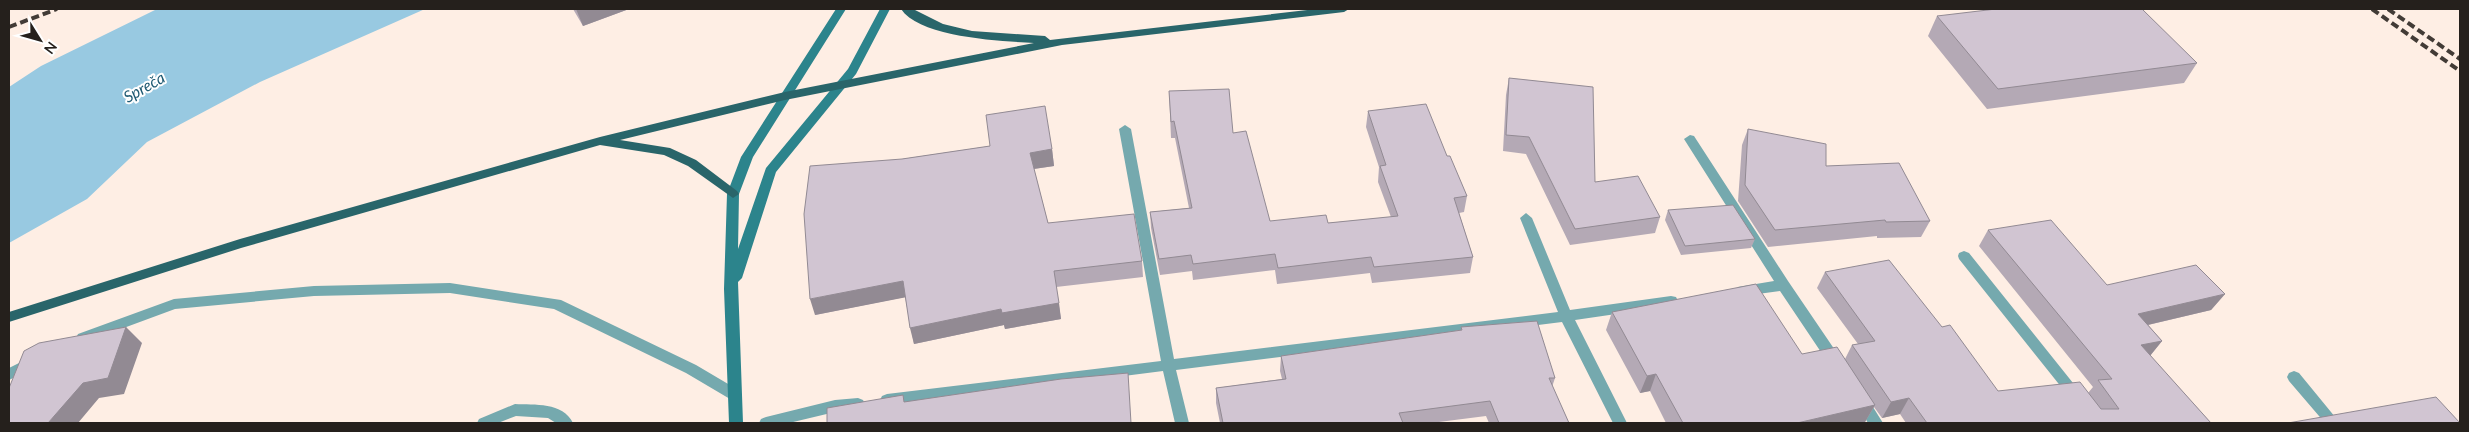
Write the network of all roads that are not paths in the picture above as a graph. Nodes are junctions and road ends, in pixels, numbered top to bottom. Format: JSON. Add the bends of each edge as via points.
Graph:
{"nodes":[{"id":1,"x":841,"y":9,"type":"edge"},
{"id":2,"x":885,"y":9,"type":"edge"},
{"id":3,"x":906,"y":9,"type":"edge"},
{"id":4,"x":1344,"y":9,"type":"edge"},
{"id":5,"x":1062,"y":41,"type":"junction"},
{"id":6,"x":840,"y":84,"type":"junction"},
{"id":7,"x":785,"y":96,"type":"junction"},
{"id":8,"x":1125,"y":129,"type":"dead end"},
{"id":9,"x":1690,"y":139,"type":"dead end"},
{"id":10,"x":600,"y":141,"type":"junction"},
{"id":11,"x":733,"y":194,"type":"junction"},
{"id":12,"x":1526,"y":218,"type":"dead end"},
{"id":13,"x":1964,"y":256,"type":"dead end"},
{"id":14,"x":1783,"y":285,"type":"junction"},
{"id":15,"x":731,"y":289,"type":"junction"},
{"id":16,"x":1727,"y":293,"type":"edge"},
{"id":17,"x":1689,"y":299,"type":"edge"},
{"id":18,"x":1566,"y":316,"type":"junction"},
{"id":19,"x":9,"y":317,"type":"edge"},
{"id":20,"x":68,"y":344,"type":"edge"},
{"id":21,"x":43,"y":357,"type":"edge"},
{"id":22,"x":1168,"y":364,"type":"junction"},
{"id":23,"x":9,"y":374,"type":"edge"},
{"id":24,"x":1843,"y":374,"type":"edge"},
{"id":25,"x":2294,"y":377,"type":"dead end"},
{"id":26,"x":1854,"y":391,"type":"edge"},
{"id":27,"x":735,"y":396,"type":"junction"},
{"id":28,"x":484,"y":423,"type":"edge"},
{"id":29,"x":566,"y":423,"type":"edge"},
{"id":30,"x":736,"y":423,"type":"edge"},
{"id":31,"x":766,"y":423,"type":"edge"},
{"id":32,"x":1182,"y":423,"type":"edge"},
{"id":33,"x":1620,"y":423,"type":"edge"},
{"id":34,"x":1876,"y":423,"type":"edge"},
{"id":35,"x":2098,"y":423,"type":"edge"},
{"id":36,"x":2333,"y":423,"type":"edge"}],
"edges":[{"from":1,"to":7,"type":"main road"},
{"from":2,"to":6,"type":"main road","via":[[852,71]]},
{"from":3,"to":5,"type":"main road","via":[[945,30],[972,36]]},
{"from":4,"to":5,"type":"main road"},
{"from":5,"to":6,"type":"main road"},
{"from":6,"to":7,"type":"main road"},
{"from":6,"to":15,"type":"main road","via":[[770,171]]},
{"from":7,"to":10,"type":"main road"},
{"from":7,"to":11,"type":"main road","via":[[747,157]]},
{"from":8,"to":22,"type":"street"},
{"from":9,"to":14,"type":"street"},
{"from":10,"to":11,"type":"main road","via":[[666,150],[692,163]]},
{"from":10,"to":19,"type":"main road","via":[[240,244]]},
{"from":11,"to":15,"type":"main road"},
{"from":12,"to":18,"type":"street"},
{"from":13,"to":35,"type":"street"},
{"from":14,"to":16,"type":"street"},
{"from":14,"to":24,"type":"street"},
{"from":15,"to":27,"type":"main road"},
{"from":17,"to":18,"type":"street"},
{"from":18,"to":22,"type":"street"},
{"from":18,"to":33,"type":"street"},
{"from":20,"to":27,"type":"street","via":[[174,304],[314,291],[450,288],[556,304],[691,369]]},
{"from":21,"to":23,"type":"street"},
{"from":22,"to":31,"type":"street","via":[[835,406]]},
{"from":22,"to":32,"type":"street"},
{"from":25,"to":36,"type":"street"},
{"from":26,"to":34,"type":"street"},
{"from":27,"to":30,"type":"main road"},
{"from":28,"to":29,"type":"street","via":[[515,410],[550,412]]}]}
